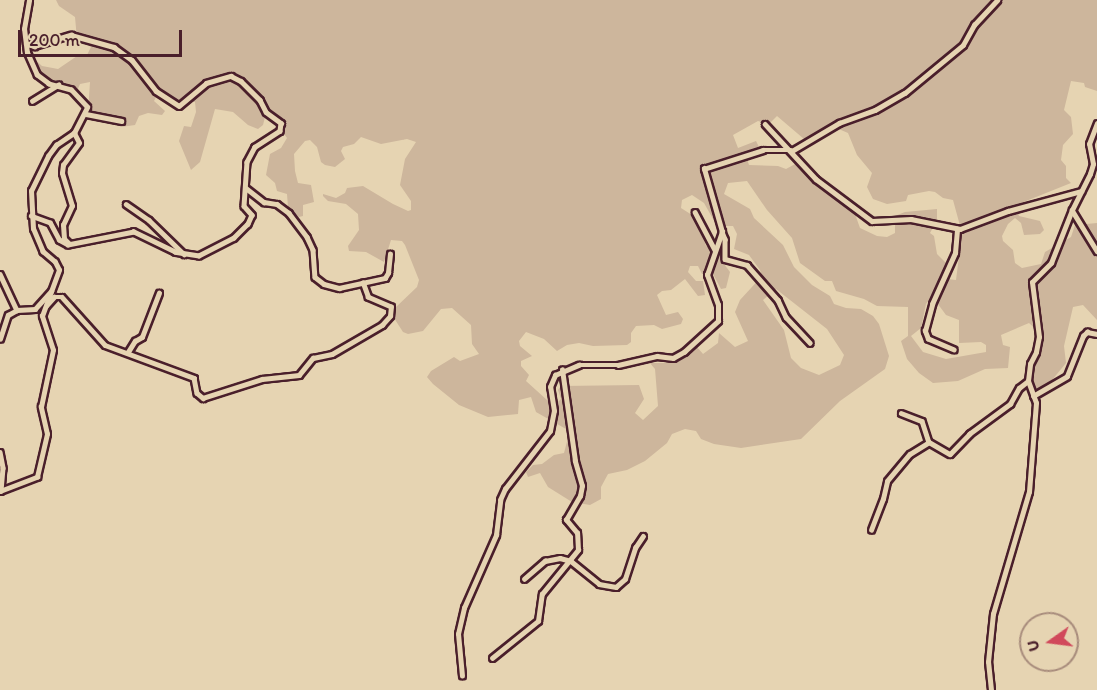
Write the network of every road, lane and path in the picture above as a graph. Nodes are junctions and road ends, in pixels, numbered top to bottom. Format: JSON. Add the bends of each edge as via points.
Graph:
{"nodes":[{"id":1,"x":29,"y":0,"type":"edge"},
{"id":2,"x":998,"y":0,"type":"edge"},
{"id":3,"x":26,"y":43,"type":"junction"},
{"id":4,"x":58,"y":85,"type":"junction"},
{"id":5,"x":32,"y":101,"type":"dead end"},
{"id":6,"x":86,"y":114,"type":"junction"},
{"id":7,"x":122,"y":121,"type":"dead end"},
{"id":8,"x":1097,"y":123,"type":"edge"},
{"id":9,"x":765,"y":124,"type":"dead end"},
{"id":10,"x":74,"y":134,"type":"junction"},
{"id":11,"x":792,"y":150,"type":"junction"},
{"id":12,"x":246,"y":188,"type":"junction"},
{"id":13,"x":1081,"y":191,"type":"junction"},
{"id":14,"x":126,"y":204,"type":"dead end"},
{"id":15,"x":1072,"y":210,"type":"junction"},
{"id":16,"x":695,"y":212,"type":"dead end"},
{"id":17,"x":31,"y":216,"type":"junction"},
{"id":18,"x":957,"y":229,"type":"junction"},
{"id":19,"x":722,"y":232,"type":"junction"},
{"id":20,"x":72,"y":245,"type":"junction"},
{"id":21,"x":715,"y":250,"type":"junction"},
{"id":22,"x":1097,"y":251,"type":"edge"},
{"id":23,"x":390,"y":254,"type":"dead end"},
{"id":24,"x":186,"y":256,"type":"junction"},
{"id":25,"x":0,"y":274,"type":"edge"},
{"id":26,"x":363,"y":283,"type":"junction"},
{"id":27,"x":54,"y":289,"type":"junction"},
{"id":28,"x":159,"y":294,"type":"dead end"},
{"id":29,"x":17,"y":310,"type":"junction"},
{"id":30,"x":43,"y":310,"type":"junction"},
{"id":31,"x":0,"y":321,"type":"edge"},
{"id":32,"x":4,"y":326,"type":"junction"},
{"id":33,"x":1097,"y":334,"type":"edge"},
{"id":34,"x":0,"y":339,"type":"edge"},
{"id":35,"x":810,"y":343,"type":"dead end"},
{"id":36,"x":954,"y":350,"type":"dead end"},
{"id":37,"x":128,"y":352,"type":"junction"},
{"id":38,"x":562,"y":370,"type":"junction"},
{"id":39,"x":1028,"y":381,"type":"junction"},
{"id":40,"x":1033,"y":396,"type":"junction"},
{"id":41,"x":901,"y":413,"type":"dead end"},
{"id":42,"x":929,"y":442,"type":"junction"},
{"id":43,"x":0,"y":452,"type":"edge"},
{"id":44,"x":0,"y":491,"type":"edge"},
{"id":45,"x":871,"y":530,"type":"dead end"},
{"id":46,"x":643,"y":536,"type":"dead end"},
{"id":47,"x":571,"y":561,"type":"junction"},
{"id":48,"x":524,"y":579,"type":"dead end"},
{"id":49,"x":492,"y":658,"type":"dead end"},
{"id":50,"x":462,"y":675,"type":"dead end"},
{"id":51,"x":991,"y":690,"type":"edge"}],
"edges":[{"from":1,"to":3,"type":"street"},
{"from":2,"to":11,"type":"street","via":[[974,25],[963,45],[905,93]]},
{"from":3,"to":4,"type":"street","via":[[37,75]]},
{"from":3,"to":12,"type":"street","via":[[34,46],[70,35],[114,46],[132,60],[156,91],[179,106],[206,83],[231,76],[241,81],[281,123],[280,131],[251,153]]},
{"from":4,"to":5,"type":"street"},
{"from":4,"to":6,"type":"street","via":[[86,103]]},
{"from":6,"to":7,"type":"street"},
{"from":6,"to":10,"type":"street"},
{"from":8,"to":13,"type":"street","via":[[1089,144],[1092,169]]},
{"from":9,"to":11,"type":"street"},
{"from":10,"to":17,"type":"street","via":[[56,145],[48,156],[31,191]]},
{"from":10,"to":20,"type":"street","via":[[79,143],[62,172],[72,206],[63,230],[66,242]]},
{"from":11,"to":18,"type":"street","via":[[816,179],[872,221],[911,219]]},
{"from":11,"to":19,"type":"street","via":[[763,150],[704,169]]},
{"from":12,"to":24,"type":"street","via":[[244,206],[252,215],[244,229],[199,256]]},
{"from":12,"to":26,"type":"street","via":[[264,202],[277,204],[289,213],[313,250],[318,281],[339,288]]},
{"from":13,"to":15,"type":"street"},
{"from":13,"to":18,"type":"street"},
{"from":14,"to":24,"type":"street"},
{"from":15,"to":22,"type":"street"},
{"from":15,"to":39,"type":"street","via":[[1051,263],[1032,282],[1039,336]]},
{"from":16,"to":21,"type":"street"},
{"from":17,"to":20,"type":"street","via":[[50,223],[59,240]]},
{"from":17,"to":27,"type":"street","via":[[43,252],[58,266]]},
{"from":18,"to":36,"type":"street","via":[[955,253],[932,304],[925,331],[928,339]]},
{"from":19,"to":21,"type":"street"},
{"from":19,"to":35,"type":"street","via":[[725,259],[747,265]]},
{"from":20,"to":24,"type":"street","via":[[134,232]]},
{"from":21,"to":38,"type":"street","via":[[707,275],[719,318],[684,352],[673,358],[657,356],[618,365],[579,365]]},
{"from":23,"to":26,"type":"street","via":[[386,277]]},
{"from":25,"to":29,"type":"street"},
{"from":26,"to":37,"type":"street","via":[[371,300],[390,305],[390,316],[338,351],[313,358],[298,375],[262,379],[203,398],[197,393],[194,378]]},
{"from":27,"to":29,"type":"street","via":[[42,297],[35,309]]},
{"from":27,"to":30,"type":"street"},
{"from":28,"to":37,"type":"street","via":[[142,337]]},
{"from":29,"to":32,"type":"street","via":[[9,315]]},
{"from":30,"to":37,"type":"street","via":[[54,297],[62,297],[105,345]]},
{"from":30,"to":44,"type":"street","via":[[52,350],[41,408],[47,428],[45,451],[35,479]]},
{"from":31,"to":32,"type":"street"},
{"from":32,"to":34,"type":"street"},
{"from":33,"to":40,"type":"street","via":[[1087,332],[1083,336],[1066,377]]},
{"from":38,"to":47,"type":"street","via":[[582,486],[566,517],[568,525],[576,530],[579,545]]},
{"from":38,"to":50,"type":"street","via":[[551,381],[554,411],[550,431],[505,489],[496,535],[464,608],[458,634]]},
{"from":39,"to":40,"type":"street"},
{"from":39,"to":42,"type":"street","via":[[1010,404],[969,434],[950,454]]},
{"from":40,"to":51,"type":"street","via":[[1035,421],[1028,498],[993,614],[988,662]]},
{"from":41,"to":42,"type":"street","via":[[922,421]]},
{"from":42,"to":45,"type":"street","via":[[910,454],[887,481]]},
{"from":43,"to":44,"type":"street"},
{"from":46,"to":47,"type":"street","via":[[635,548],[626,579],[616,587],[598,584]]},
{"from":47,"to":48,"type":"street","via":[[548,559]]},
{"from":47,"to":49,"type":"street","via":[[542,594],[538,621]]}]}
